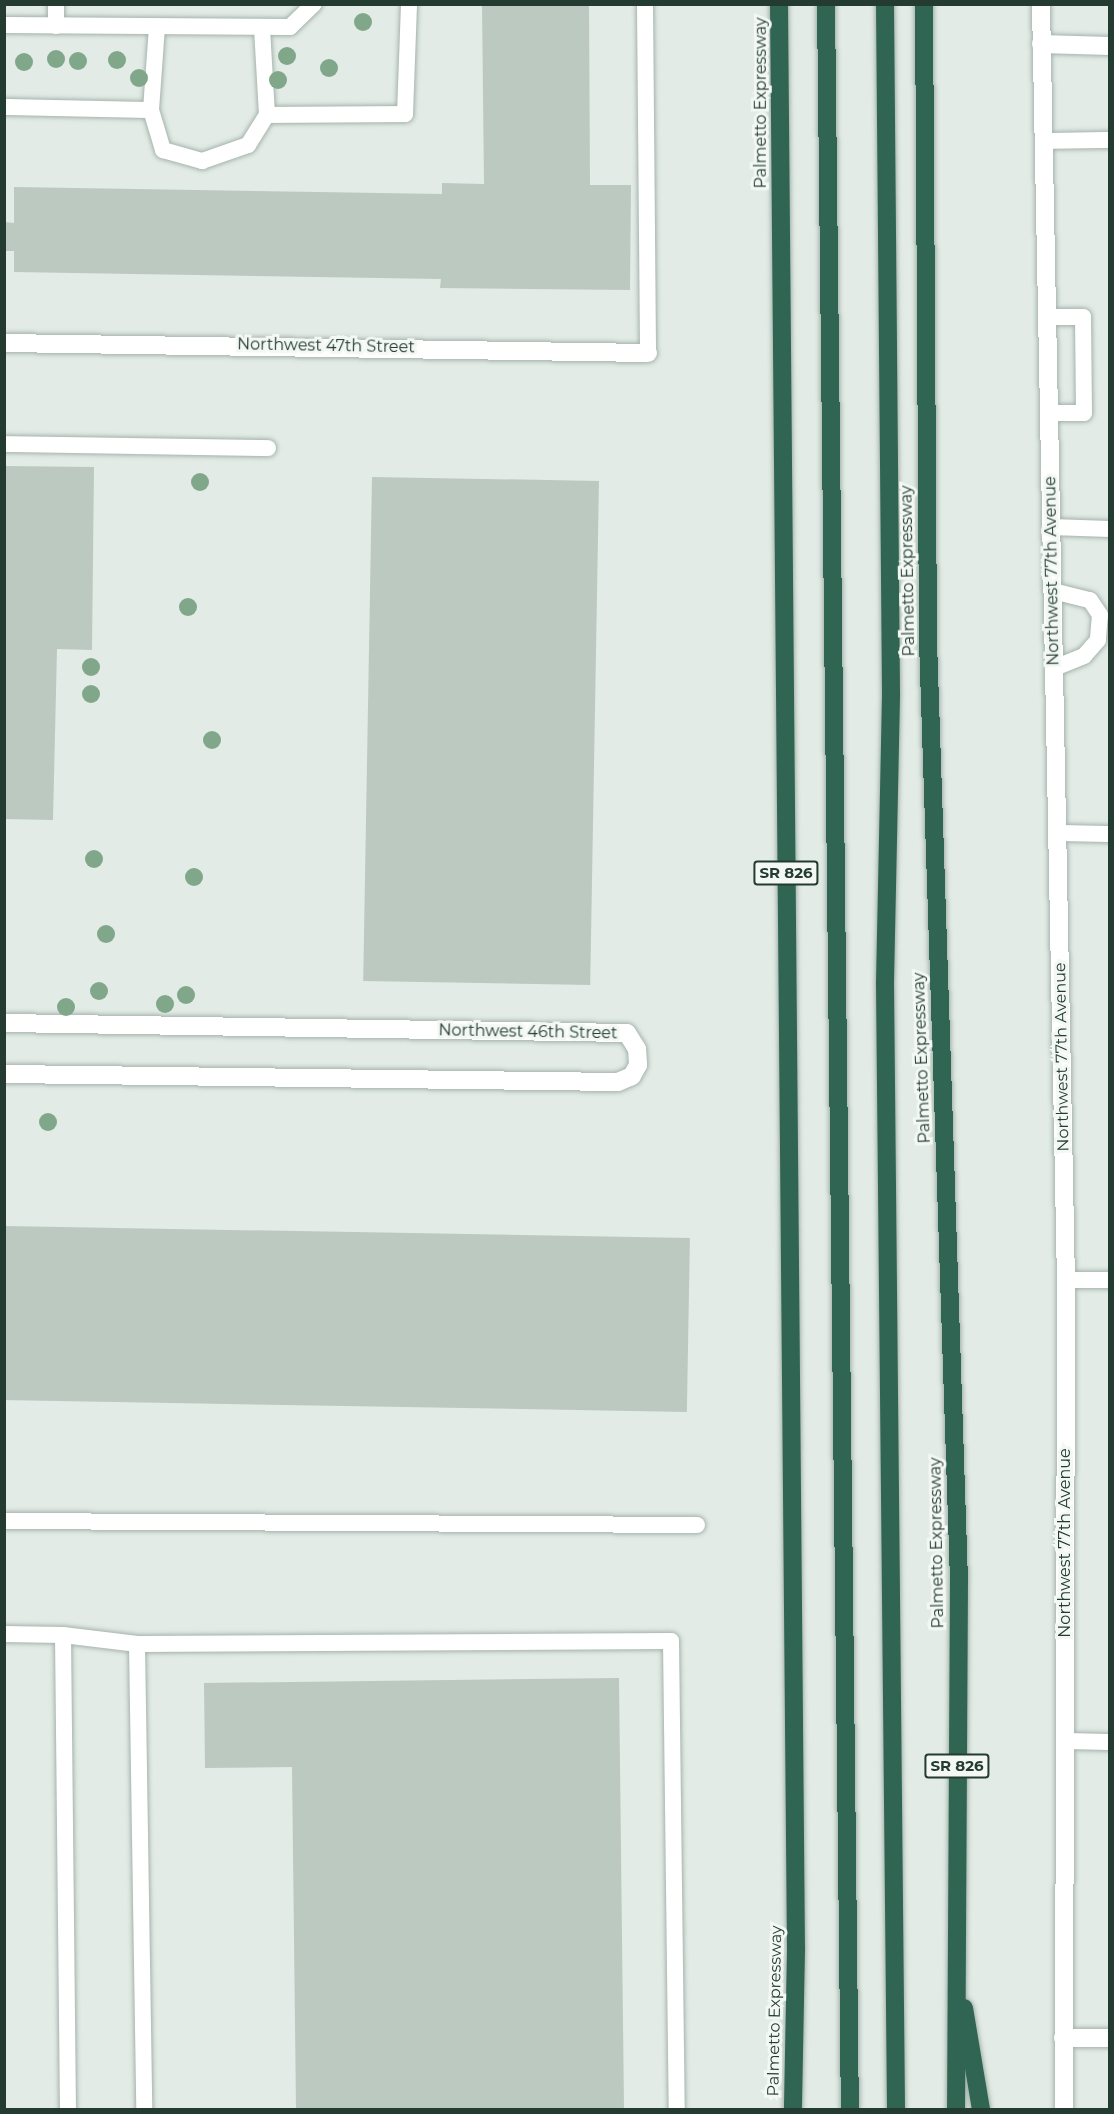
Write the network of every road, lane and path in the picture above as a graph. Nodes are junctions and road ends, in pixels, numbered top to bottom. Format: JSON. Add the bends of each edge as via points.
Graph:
{"nodes":[{"id":1,"x":56,"y":4,"type":"edge"},
{"id":2,"x":314,"y":4,"type":"edge"},
{"id":3,"x":409,"y":4,"type":"edge"},
{"id":4,"x":645,"y":4,"type":"edge"},
{"id":5,"x":779,"y":4,"type":"edge"},
{"id":6,"x":826,"y":4,"type":"edge"},
{"id":7,"x":885,"y":4,"type":"edge"},
{"id":8,"x":924,"y":4,"type":"edge"},
{"id":9,"x":1041,"y":4,"type":"edge"},
{"id":10,"x":4,"y":25,"type":"edge"},
{"id":11,"x":56,"y":26,"type":"junction"},
{"id":12,"x":157,"y":26,"type":"junction"},
{"id":13,"x":262,"y":27,"type":"junction"},
{"id":14,"x":1041,"y":44,"type":"junction"},
{"id":15,"x":1110,"y":46,"type":"edge"},
{"id":16,"x":4,"y":107,"type":"edge"},
{"id":17,"x":151,"y":110,"type":"junction"},
{"id":18,"x":267,"y":115,"type":"junction"},
{"id":19,"x":1110,"y":140,"type":"edge"},
{"id":20,"x":1044,"y":141,"type":"junction"},
{"id":21,"x":1047,"y":317,"type":"junction"},
{"id":22,"x":4,"y":343,"type":"edge"},
{"id":23,"x":648,"y":352,"type":"joint"},
{"id":24,"x":1049,"y":413,"type":"junction"},
{"id":25,"x":4,"y":444,"type":"edge"},
{"id":26,"x":268,"y":447,"type":"dead end"},
{"id":27,"x":1052,"y":527,"type":"junction"},
{"id":28,"x":1110,"y":529,"type":"edge"},
{"id":29,"x":1053,"y":591,"type":"junction"},
{"id":30,"x":1054,"y":668,"type":"junction"},
{"id":31,"x":1058,"y":833,"type":"junction"},
{"id":32,"x":1110,"y":834,"type":"edge"},
{"id":33,"x":4,"y":1023,"type":"edge"},
{"id":34,"x":4,"y":1074,"type":"edge"},
{"id":35,"x":1066,"y":1280,"type":"junction"},
{"id":36,"x":1110,"y":1280,"type":"edge"},
{"id":37,"x":4,"y":1521,"type":"edge"},
{"id":38,"x":697,"y":1525,"type":"dead end"},
{"id":39,"x":4,"y":1634,"type":"edge"},
{"id":40,"x":63,"y":1635,"type":"junction"},
{"id":41,"x":137,"y":1644,"type":"junction"},
{"id":42,"x":1065,"y":1741,"type":"junction"},
{"id":43,"x":1110,"y":1742,"type":"edge"},
{"id":44,"x":955,"y":1954,"type":"junction"},
{"id":45,"x":847,"y":2025,"type":"junction"},
{"id":46,"x":1063,"y":2038,"type":"junction"},
{"id":47,"x":1110,"y":2038,"type":"edge"},
{"id":48,"x":68,"y":2109,"type":"edge"},
{"id":49,"x":144,"y":2109,"type":"edge"},
{"id":50,"x":677,"y":2109,"type":"edge"},
{"id":51,"x":793,"y":2109,"type":"edge"},
{"id":52,"x":845,"y":2109,"type":"edge"},
{"id":53,"x":850,"y":2109,"type":"edge"},
{"id":54,"x":896,"y":2109,"type":"edge"},
{"id":55,"x":956,"y":2109,"type":"edge"},
{"id":56,"x":981,"y":2109,"type":"edge"},
{"id":57,"x":1064,"y":2109,"type":"edge"}],
"edges":[{"from":1,"to":11,"type":"lane"},
{"from":2,"to":13,"type":"lane","via":[[290,27]]},
{"from":3,"to":18,"type":"lane","via":[[405,114]]},
{"from":4,"to":23,"type":"lane"},
{"from":5,"to":51,"type":"highway","name":"Palmetto Expressway","number":"SR 826","via":[[796,1949]]},
{"from":6,"to":45,"type":"highway"},
{"from":7,"to":54,"type":"highway","via":[[891,696],[885,983]]},
{"from":8,"to":44,"type":"highway","name":"Palmetto Expressway","number":"SR 826","via":[[928,641],[959,1579]]},
{"from":9,"to":14,"type":"street","name":"Northwest 77th Avenue"},
{"from":10,"to":11,"type":"lane"},
{"from":11,"to":12,"type":"lane"},
{"from":12,"to":13,"type":"lane"},
{"from":12,"to":17,"type":"lane"},
{"from":13,"to":18,"type":"lane"},
{"from":14,"to":15,"type":"street"},
{"from":14,"to":20,"type":"street","name":"Northwest 77th Avenue"},
{"from":16,"to":17,"type":"lane"},
{"from":17,"to":18,"type":"lane","via":[[163,150],[202,160],[248,145]]},
{"from":19,"to":20,"type":"lane"},
{"from":20,"to":21,"type":"street","name":"Northwest 77th Avenue"},
{"from":21,"to":24,"type":"street","name":"Northwest 77th Avenue"},
{"from":21,"to":24,"type":"lane","via":[[1083,317],[1084,413]]},
{"from":22,"to":23,"type":"street","name":"Northwest 47th Street"},
{"from":24,"to":27,"type":"street","name":"Northwest 77th Avenue"},
{"from":25,"to":26,"type":"lane"},
{"from":27,"to":28,"type":"lane"},
{"from":27,"to":29,"type":"street","name":"Northwest 77th Avenue"},
{"from":29,"to":30,"type":"street","name":"Northwest 77th Avenue"},
{"from":29,"to":30,"type":"lane","via":[[1090,600],[1100,615],[1098,640],[1084,656]]},
{"from":30,"to":31,"type":"street","name":"Northwest 77th Avenue"},
{"from":31,"to":32,"type":"lane"},
{"from":31,"to":35,"type":"street","name":"Northwest 77th Avenue"},
{"from":33,"to":34,"type":"street","name":"Northwest 46th Street","via":[[627,1033],[637,1049],[638,1065],[632,1076],[618,1082]]},
{"from":35,"to":36,"type":"lane"},
{"from":35,"to":42,"type":"street","name":"Northwest 77th Avenue"},
{"from":37,"to":38,"type":"lane"},
{"from":39,"to":40,"type":"lane"},
{"from":40,"to":41,"type":"lane"},
{"from":40,"to":48,"type":"lane"},
{"from":41,"to":49,"type":"lane"},
{"from":41,"to":50,"type":"lane","via":[[671,1641]]},
{"from":42,"to":43,"type":"lane"},
{"from":42,"to":46,"type":"street","name":"Northwest 77th Avenue"},
{"from":44,"to":55,"type":"highway","name":"Palmetto Expressway","number":"SR 826"},
{"from":44,"to":56,"type":"highway"},
{"from":45,"to":52,"type":"highway"},
{"from":45,"to":53,"type":"highway"},
{"from":46,"to":47,"type":"street"},
{"from":46,"to":57,"type":"street","name":"Northwest 77th Avenue"}]}
